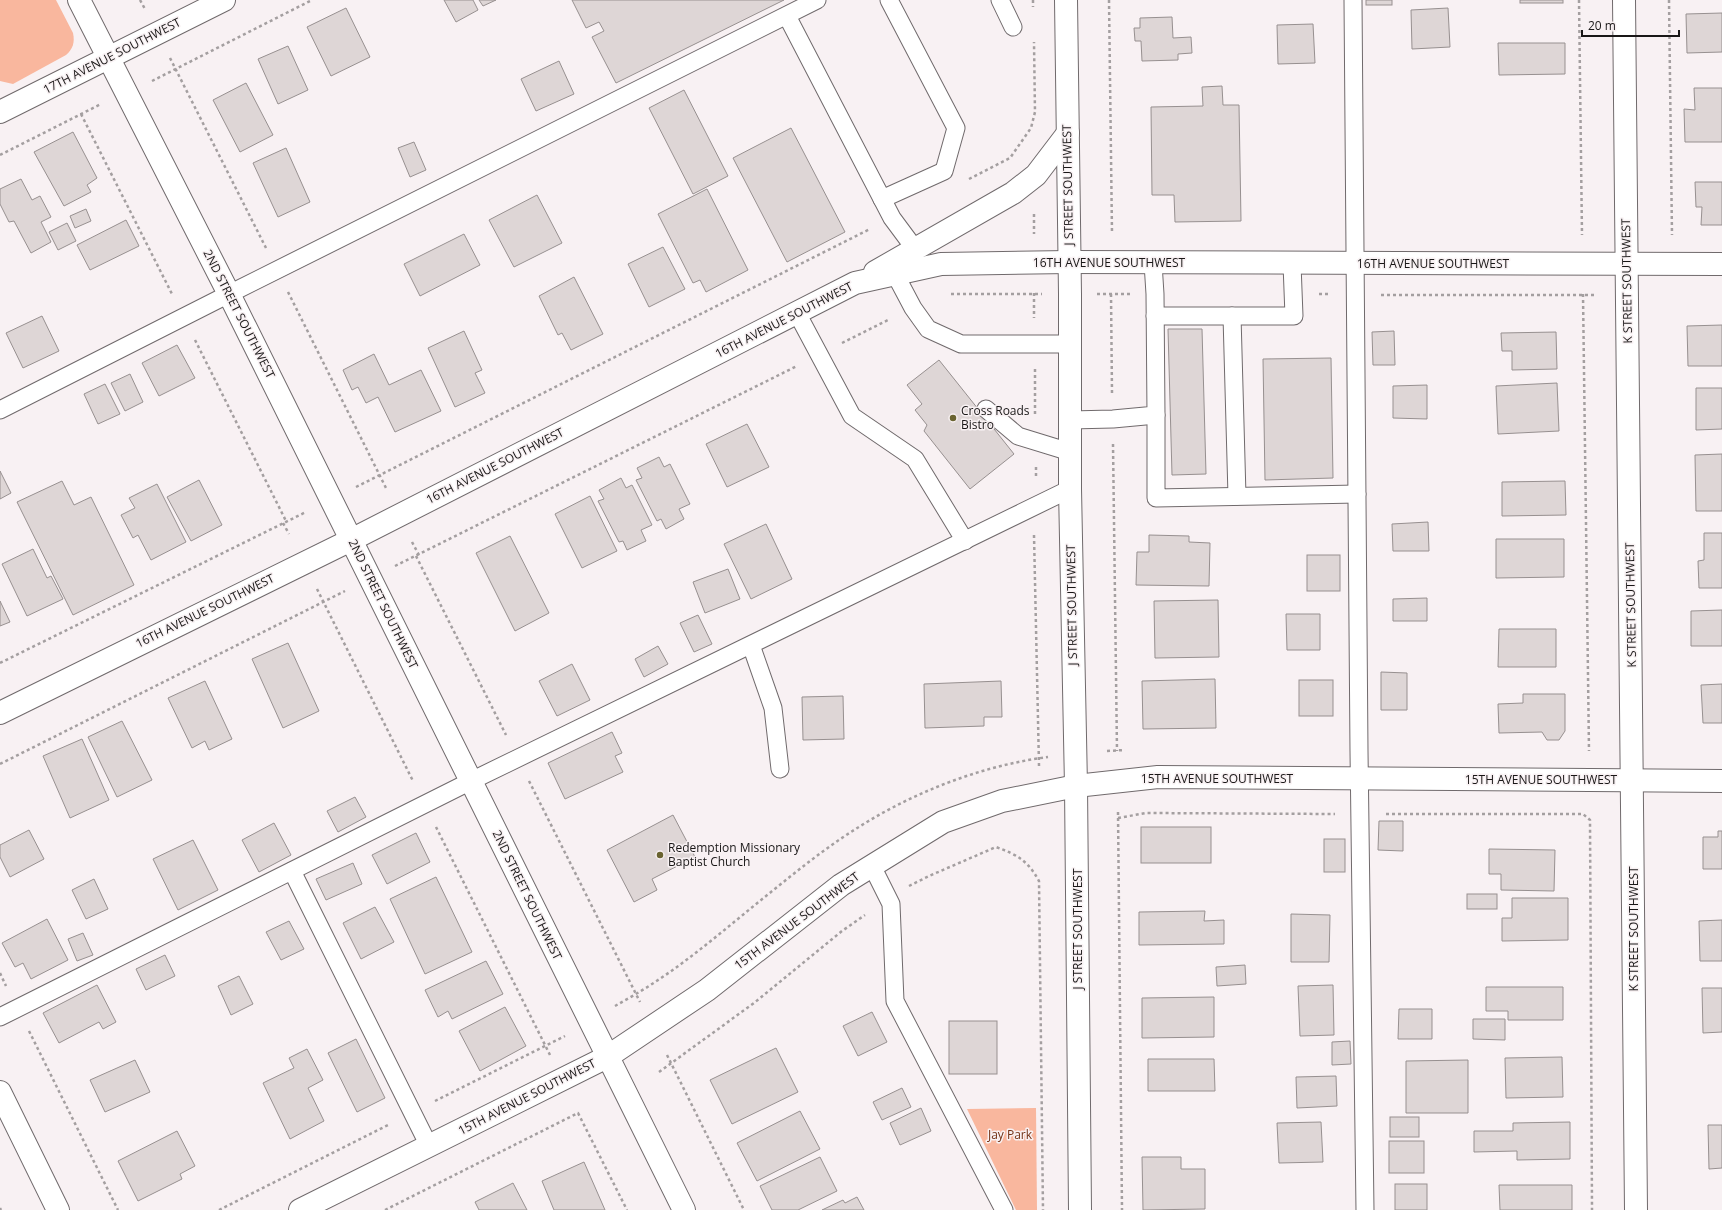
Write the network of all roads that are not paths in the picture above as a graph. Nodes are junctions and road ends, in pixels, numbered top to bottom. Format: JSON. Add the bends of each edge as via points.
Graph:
{"nodes":[{"id":1,"x":79,"y":0,"type":"edge"},
{"id":2,"x":224,"y":0,"type":"edge"},
{"id":3,"x":817,"y":0,"type":"edge"},
{"id":4,"x":889,"y":0,"type":"edge"},
{"id":5,"x":1000,"y":0,"type":"edge"},
{"id":6,"x":1066,"y":0,"type":"edge"},
{"id":7,"x":1353,"y":0,"type":"edge"},
{"id":8,"x":1624,"y":0,"type":"edge"},
{"id":9,"x":787,"y":16,"type":"junction"},
{"id":10,"x":1013,"y":27,"type":"dead end"},
{"id":11,"x":108,"y":58,"type":"junction"},
{"id":12,"x":0,"y":112,"type":"edge"},
{"id":13,"x":1068,"y":133,"type":"junction"},
{"id":14,"x":882,"y":199,"type":"junction"},
{"id":15,"x":915,"y":249,"type":"junction"},
{"id":16,"x":1069,"y":262,"type":"junction"},
{"id":17,"x":1153,"y":263,"type":"junction"},
{"id":18,"x":1292,"y":264,"type":"junction"},
{"id":19,"x":1355,"y":264,"type":"junction"},
{"id":20,"x":1627,"y":264,"type":"junction"},
{"id":21,"x":1722,"y":264,"type":"edge"},
{"id":22,"x":895,"y":274,"type":"junction"},
{"id":23,"x":855,"y":283,"type":"junction"},
{"id":24,"x":229,"y":294,"type":"junction"},
{"id":25,"x":797,"y":313,"type":"junction"},
{"id":26,"x":1155,"y":316,"type":"junction"},
{"id":27,"x":1232,"y":316,"type":"junction"},
{"id":28,"x":1070,"y":344,"type":"junction"},
{"id":29,"x":986,"y":409,"type":"dead end"},
{"id":30,"x":0,"y":410,"type":"edge"},
{"id":31,"x":1156,"y":415,"type":"junction"},
{"id":32,"x":1070,"y":420,"type":"junction"},
{"id":33,"x":1070,"y":452,"type":"junction"},
{"id":34,"x":1070,"y":489,"type":"junction"},
{"id":35,"x":1357,"y":494,"type":"junction"},
{"id":36,"x":1237,"y":496,"type":"junction"},
{"id":37,"x":351,"y":540,"type":"junction"},
{"id":38,"x":965,"y":541,"type":"junction"},
{"id":39,"x":751,"y":645,"type":"junction"},
{"id":40,"x":0,"y":713,"type":"edge"},
{"id":41,"x":780,"y":769,"type":"dead end"},
{"id":42,"x":1359,"y":779,"type":"junction"},
{"id":43,"x":1633,"y":780,"type":"junction"},
{"id":44,"x":471,"y":781,"type":"junction"},
{"id":45,"x":1722,"y":781,"type":"edge"},
{"id":46,"x":1076,"y":786,"type":"junction"},
{"id":47,"x":872,"y":866,"type":"junction"},
{"id":48,"x":292,"y":871,"type":"junction"},
{"id":49,"x":0,"y":1017,"type":"edge"},
{"id":50,"x":608,"y":1057,"type":"junction"},
{"id":51,"x":0,"y":1092,"type":"edge"},
{"id":52,"x":429,"y":1146,"type":"junction"},
{"id":53,"x":58,"y":1210,"type":"edge"},
{"id":54,"x":300,"y":1210,"type":"edge"},
{"id":55,"x":684,"y":1210,"type":"edge"},
{"id":56,"x":1004,"y":1210,"type":"edge"},
{"id":57,"x":1080,"y":1210,"type":"edge"},
{"id":58,"x":1365,"y":1210,"type":"edge"},
{"id":59,"x":1636,"y":1210,"type":"edge"}],
"edges":[{"from":1,"to":11,"type":"street","name":"2ND STREET SOUTHWEST"},
{"from":2,"to":11,"type":"street","name":"17TH AVENUE SOUTHWEST"},
{"from":3,"to":9,"type":"lane"},
{"from":4,"to":14,"type":"lane","via":[[956,128],[944,171]]},
{"from":5,"to":10,"type":"lane"},
{"from":6,"to":13,"type":"street","name":"J STREET SOUTHWEST"},
{"from":7,"to":19,"type":"lane"},
{"from":8,"to":20,"type":"street","name":"K STREET SOUTHWEST"},
{"from":9,"to":14,"type":"lane"},
{"from":9,"to":24,"type":"lane"},
{"from":11,"to":12,"type":"street","name":"17TH AVENUE SOUTHWEST"},
{"from":11,"to":24,"type":"street","name":"2ND STREET SOUTHWEST"},
{"from":13,"to":15,"type":"street","via":[[1036,176]]},
{"from":13,"to":16,"type":"street","name":"J STREET SOUTHWEST"},
{"from":14,"to":15,"type":"lane","via":[[892,218]]},
{"from":15,"to":23,"type":"street"},
{"from":16,"to":17,"type":"street","name":"16TH AVENUE SOUTHWEST"},
{"from":16,"to":22,"type":"street","name":"16TH AVENUE SOUTHWEST","via":[[940,264]]},
{"from":16,"to":28,"type":"street","name":"J STREET SOUTHWEST"},
{"from":17,"to":18,"type":"street","name":"16TH AVENUE SOUTHWEST"},
{"from":17,"to":26,"type":"lane"},
{"from":18,"to":19,"type":"street","name":"16TH AVENUE SOUTHWEST"},
{"from":18,"to":27,"type":"lane","via":[[1294,316]]},
{"from":19,"to":20,"type":"street","name":"16TH AVENUE SOUTHWEST"},
{"from":19,"to":35,"type":"lane"},
{"from":20,"to":21,"type":"street","name":"16TH AVENUE SOUTHWEST"},
{"from":20,"to":43,"type":"street","name":"K STREET SOUTHWEST"},
{"from":22,"to":23,"type":"street","name":"16TH AVENUE SOUTHWEST"},
{"from":22,"to":28,"type":"lane","via":[[913,308],[928,329],[961,344]]},
{"from":23,"to":25,"type":"street","name":"16TH AVENUE SOUTHWEST"},
{"from":24,"to":30,"type":"lane"},
{"from":24,"to":37,"type":"street","name":"2ND STREET SOUTHWEST"},
{"from":25,"to":37,"type":"street","name":"16TH AVENUE SOUTHWEST"},
{"from":25,"to":38,"type":"lane","via":[[852,416],[915,459]]},
{"from":26,"to":27,"type":"lane"},
{"from":26,"to":31,"type":"lane"},
{"from":27,"to":36,"type":"lane"},
{"from":28,"to":32,"type":"street","name":"J STREET SOUTHWEST"},
{"from":29,"to":33,"type":"lane","via":[[1018,436]]},
{"from":31,"to":32,"type":"lane"},
{"from":31,"to":36,"type":"lane","via":[[1156,498]]},
{"from":32,"to":33,"type":"street","name":"J STREET SOUTHWEST"},
{"from":33,"to":34,"type":"street","name":"J STREET SOUTHWEST"},
{"from":34,"to":38,"type":"lane"},
{"from":34,"to":46,"type":"street","name":"J STREET SOUTHWEST"},
{"from":35,"to":36,"type":"lane"},
{"from":35,"to":42,"type":"lane"},
{"from":37,"to":40,"type":"street","name":"16TH AVENUE SOUTHWEST"},
{"from":37,"to":44,"type":"street","name":"2ND STREET SOUTHWEST"},
{"from":38,"to":39,"type":"lane"},
{"from":39,"to":41,"type":"lane","via":[[773,708]]},
{"from":39,"to":44,"type":"lane"},
{"from":42,"to":43,"type":"street","name":"15TH AVENUE SOUTHWEST"},
{"from":42,"to":46,"type":"street","name":"15TH AVENUE SOUTHWEST","via":[[1158,777]]},
{"from":42,"to":58,"type":"lane"},
{"from":43,"to":45,"type":"street","name":"15TH AVENUE SOUTHWEST"},
{"from":43,"to":59,"type":"street","name":"K STREET SOUTHWEST"},
{"from":44,"to":48,"type":"lane"},
{"from":44,"to":50,"type":"street","name":"2ND STREET SOUTHWEST"},
{"from":46,"to":47,"type":"street","name":"15TH AVENUE SOUTHWEST","via":[[1002,801],[944,822]]},
{"from":46,"to":57,"type":"street","name":"J STREET SOUTHWEST"},
{"from":47,"to":50,"type":"street","name":"15TH AVENUE SOUTHWEST","via":[[841,885],[707,990]]},
{"from":47,"to":56,"type":"lane","via":[[891,904],[895,1001]]},
{"from":48,"to":49,"type":"lane"},
{"from":48,"to":52,"type":"lane"},
{"from":50,"to":52,"type":"street","name":"15TH AVENUE SOUTHWEST"},
{"from":50,"to":55,"type":"street","name":"2ND STREET SOUTHWEST"},
{"from":51,"to":53,"type":"street"},
{"from":52,"to":54,"type":"street","name":"15TH AVENUE SOUTHWEST"}]}
